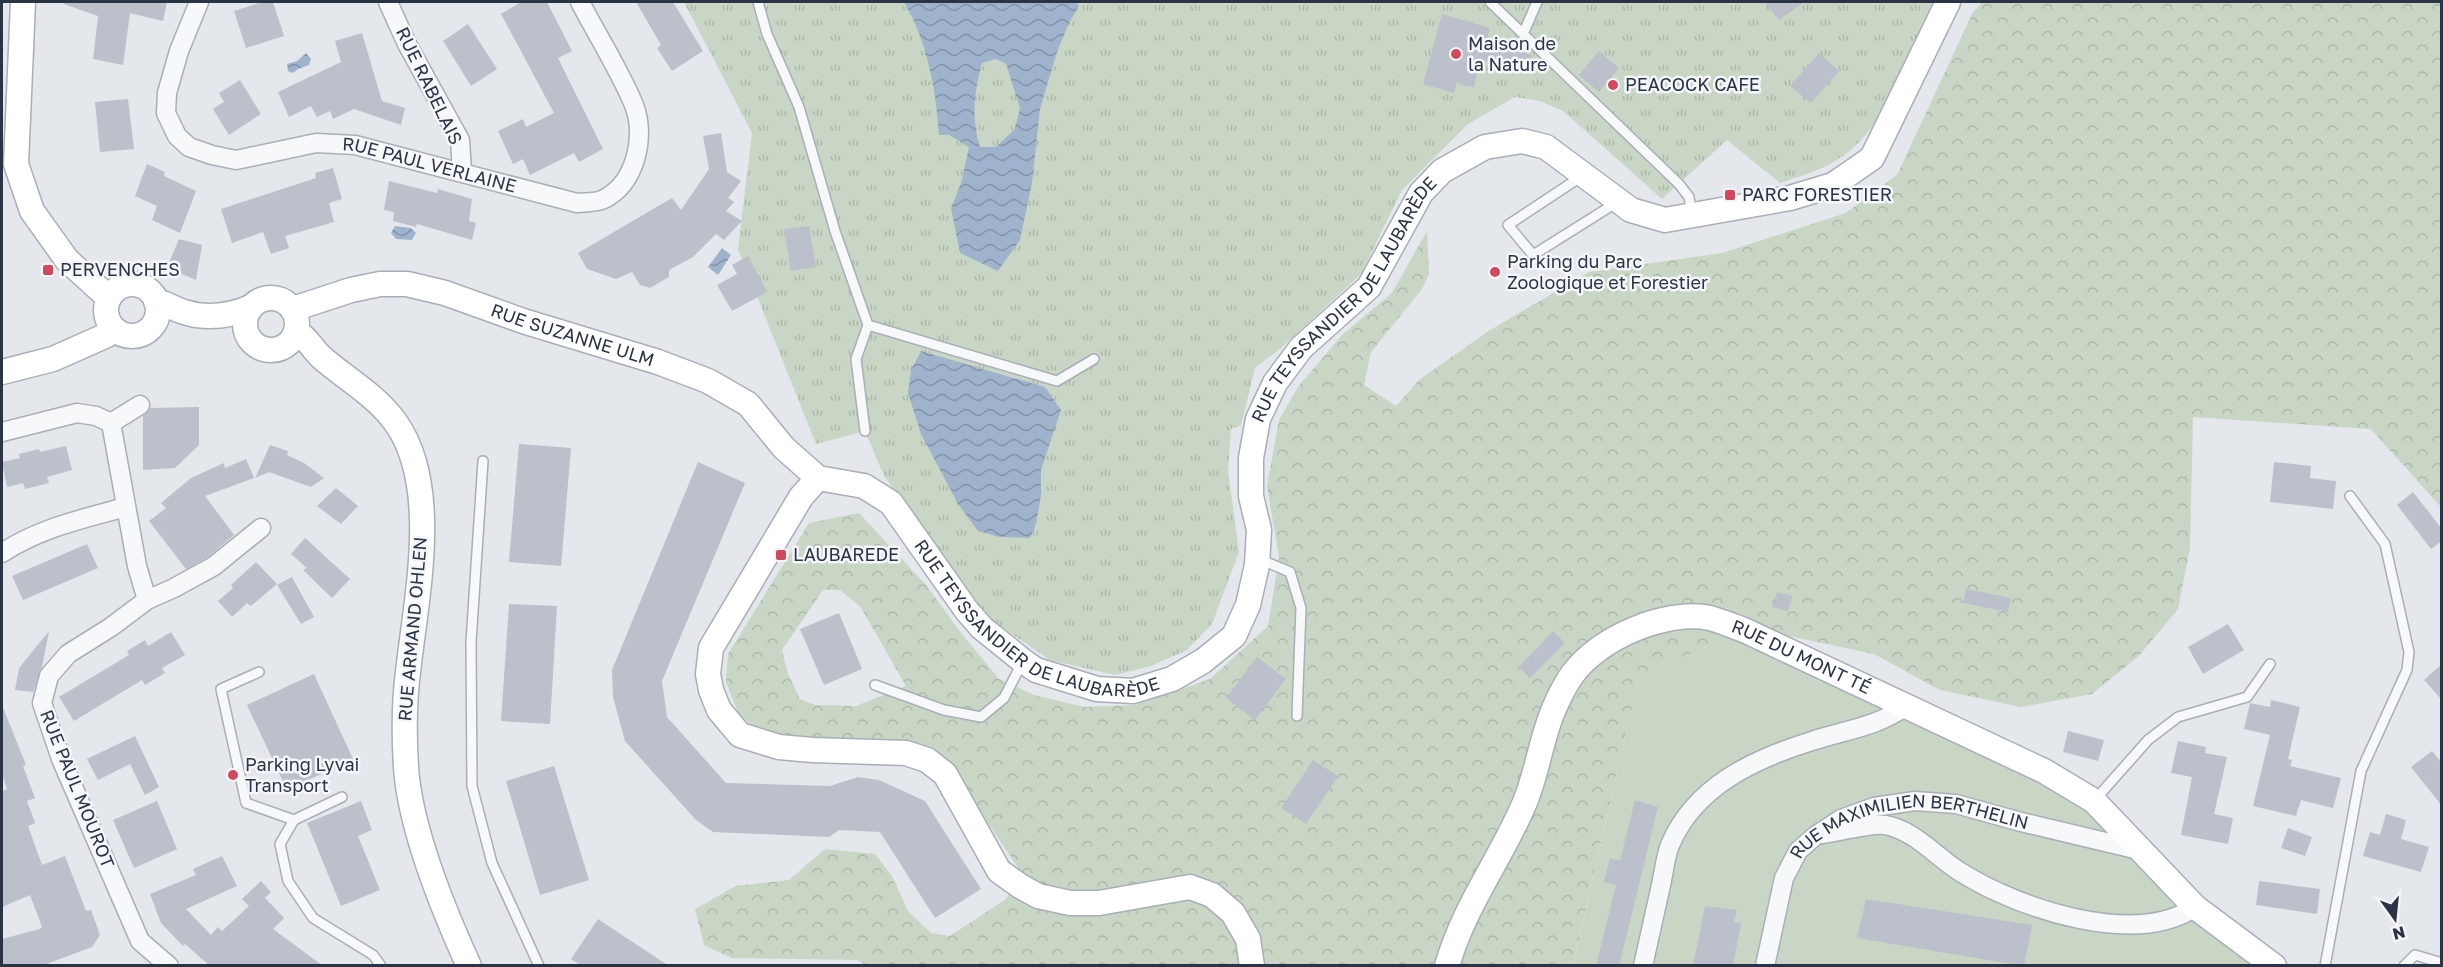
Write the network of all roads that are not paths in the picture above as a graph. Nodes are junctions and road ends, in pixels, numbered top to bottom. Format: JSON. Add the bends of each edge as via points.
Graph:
{"nodes":[{"id":1,"x":23,"y":2,"type":"edge"},
{"id":2,"x":199,"y":2,"type":"edge"},
{"id":3,"x":388,"y":2,"type":"edge"},
{"id":4,"x":580,"y":2,"type":"edge"},
{"id":5,"x":758,"y":2,"type":"edge"},
{"id":6,"x":1490,"y":2,"type":"edge"},
{"id":7,"x":1537,"y":2,"type":"edge"},
{"id":8,"x":1948,"y":2,"type":"edge"},
{"id":9,"x":1523,"y":34,"type":"junction"},
{"id":10,"x":462,"y":172,"type":"junction"},
{"id":11,"x":1584,"y":175,"type":"junction"},
{"id":12,"x":1619,"y":201,"type":"junction"},
{"id":13,"x":1692,"y":217,"type":"junction"},
{"id":14,"x":115,"y":293,"type":"junction"},
{"id":15,"x":251,"y":307,"type":"junction"},
{"id":16,"x":156,"y":311,"type":"junction"},
{"id":17,"x":868,"y":325,"type":"junction"},
{"id":18,"x":291,"y":328,"type":"junction"},
{"id":19,"x":114,"y":329,"type":"junction"},
{"id":20,"x":248,"y":336,"type":"junction"},
{"id":21,"x":1094,"y":359,"type":"dead end"},
{"id":22,"x":2,"y":372,"type":"edge"},
{"id":23,"x":140,"y":405,"type":"dead end"},
{"id":24,"x":111,"y":423,"type":"junction"},
{"id":25,"x":865,"y":431,"type":"dead end"},
{"id":26,"x":2,"y":432,"type":"edge"},
{"id":27,"x":483,"y":461,"type":"dead end"},
{"id":28,"x":818,"y":478,"type":"junction"},
{"id":29,"x":2350,"y":496,"type":"dead end"},
{"id":30,"x":126,"y":507,"type":"junction"},
{"id":31,"x":261,"y":528,"type":"dead end"},
{"id":32,"x":2,"y":553,"type":"edge"},
{"id":33,"x":1257,"y":558,"type":"junction"},
{"id":34,"x":147,"y":600,"type":"junction"},
{"id":35,"x":1023,"y":661,"type":"junction"},
{"id":36,"x":2270,"y":664,"type":"dead end"},
{"id":37,"x":259,"y":672,"type":"dead end"},
{"id":38,"x":875,"y":685,"type":"dead end"},
{"id":39,"x":1906,"y":706,"type":"junction"},
{"id":40,"x":1297,"y":716,"type":"dead end"},
{"id":41,"x":342,"y":797,"type":"dead end"},
{"id":42,"x":2094,"y":801,"type":"junction"},
{"id":43,"x":294,"y":820,"type":"junction"},
{"id":44,"x":1815,"y":836,"type":"junction"},
{"id":45,"x":2139,"y":850,"type":"junction"},
{"id":46,"x":2195,"y":908,"type":"junction"},
{"id":47,"x":2442,"y":963,"type":"edge"},
{"id":48,"x":169,"y":966,"type":"edge"},
{"id":49,"x":381,"y":966,"type":"edge"},
{"id":50,"x":469,"y":966,"type":"edge"},
{"id":51,"x":539,"y":966,"type":"edge"},
{"id":52,"x":1252,"y":966,"type":"edge"},
{"id":53,"x":1447,"y":966,"type":"edge"},
{"id":54,"x":1642,"y":966,"type":"edge"},
{"id":55,"x":1765,"y":966,"type":"edge"},
{"id":56,"x":2274,"y":966,"type":"edge"},
{"id":57,"x":2325,"y":966,"type":"edge"},
{"id":58,"x":2404,"y":966,"type":"edge"}],
"edges":[{"from":1,"to":14,"type":"main road","via":[[18,130],[51,216]]},
{"from":2,"to":10,"type":"street","name":"RUE PAUL VERLAINE","via":[[167,93],[166,113],[177,136],[189,147],[236,159],[316,143],[355,145]]},
{"from":3,"to":10,"type":"street","name":"RUE RABELAIS","via":[[460,141]]},
{"from":4,"to":10,"type":"street","name":"RUE PAUL VERLAINE","via":[[634,106],[639,132],[636,160],[624,183],[604,200],[577,203]]},
{"from":5,"to":17,"type":"lane","via":[[767,34],[799,107],[835,231]]},
{"from":6,"to":9,"type":"lane"},
{"from":7,"to":9,"type":"lane"},
{"from":8,"to":13,"type":"main road","name":"RUE TEYSSANDIER DE LAUBARÈDE","via":[[1872,158],[1833,185],[1790,198]]},
{"from":9,"to":13,"type":"lane","via":[[1679,184],[1689,197]]},
{"from":11,"to":12,"type":"main road","name":"RUE TEYSSANDIER DE LAUBARÈDE"},
{"from":11,"to":12,"type":"lane","via":[[1508,225],[1533,255]]},
{"from":11,"to":33,"type":"main road","name":"RUE TEYSSANDIER DE LAUBARÈDE","via":[[1546,147],[1522,141],[1485,147],[1442,171],[1421,193],[1369,287],[1301,348],[1275,383],[1257,419],[1251,458]]},
{"from":12,"to":13,"type":"main road","name":"RUE TEYSSANDIER DE LAUBARÈDE","via":[[1631,210],[1665,220]]},
{"from":14,"to":16,"type":"main road","via":[[137,284],[152,293]]},
{"from":14,"to":19,"type":"main road","via":[[106,313]]},
{"from":15,"to":16,"type":"main road","via":[[203,316]]},
{"from":15,"to":18,"type":"main road","via":[[271,298],[285,302]]},
{"from":15,"to":20,"type":"main road","via":[[245,321]]},
{"from":16,"to":19,"type":"main road","via":[[142,334],[125,335]]},
{"from":16,"to":20,"type":"main road"},
{"from":17,"to":21,"type":"lane","via":[[1057,381]]},
{"from":17,"to":25,"type":"lane","via":[[856,359]]},
{"from":18,"to":20,"type":"main road","via":[[268,349]]},
{"from":18,"to":28,"type":"main road","name":"RUE SUZANNE ULM","via":[[351,290],[407,284],[445,293],[708,381],[748,404],[784,448]]},
{"from":18,"to":50,"type":"main road","name":"RUE ARMAND OHLEN","via":[[380,404],[397,424],[410,450],[420,488],[422,554],[404,714],[406,770],[427,861]]},
{"from":19,"to":22,"type":"main road","via":[[53,359]]},
{"from":23,"to":24,"type":"street"},
{"from":24,"to":26,"type":"street","via":[[77,413]]},
{"from":24,"to":30,"type":"street"},
{"from":27,"to":51,"type":"lane","via":[[471,642],[472,786],[492,863]]},
{"from":28,"to":35,"type":"main road","name":"RUE TEYSSANDIER DE LAUBARÈDE","via":[[864,486],[891,503],[967,611]]},
{"from":28,"to":52,"type":"main road","via":[[801,497],[711,648],[711,690],[719,710],[740,735],[779,747],[906,753],[927,760],[945,774],[999,871],[1020,886],[1038,896],[1070,903],[1099,903],[1190,886],[1212,895],[1233,913],[1248,939]]},
{"from":29,"to":57,"type":"lane","via":[[2385,544],[2409,652],[2407,670],[2361,771]]},
{"from":30,"to":32,"type":"street","via":[[34,534]]},
{"from":30,"to":34,"type":"street"},
{"from":31,"to":34,"type":"street","name":"RUE PAUL MOUROT","via":[[213,566]]},
{"from":33,"to":35,"type":"main road","name":"RUE TEYSSANDIER DE LAUBARÈDE","via":[[1248,605],[1234,636],[1172,679],[1133,691],[1097,689],[1036,670]]},
{"from":33,"to":40,"type":"lane","via":[[1290,572],[1301,608]]},
{"from":34,"to":48,"type":"street","name":"RUE PAUL MOUROT","via":[[68,654],[49,676],[42,703],[61,759],[140,941]]},
{"from":35,"to":38,"type":"lane","via":[[1004,698],[981,717],[944,710]]},
{"from":36,"to":42,"type":"lane","via":[[2247,697],[2178,717],[2148,740]]},
{"from":37,"to":43,"type":"lane","via":[[221,689],[246,803]]},
{"from":39,"to":42,"type":"main road","name":"RUE DU MONT TÉ","via":[[2044,771]]},
{"from":39,"to":53,"type":"main road","name":"RUE DU MONT TÉ","via":[[1744,630],[1708,618],[1654,622],[1625,633],[1597,650],[1573,673],[1554,709],[1526,800],[1462,920]]},
{"from":39,"to":54,"type":"street","via":[[1871,725],[1776,753],[1712,788],[1685,816],[1670,847]]},
{"from":41,"to":43,"type":"lane"},
{"from":42,"to":45,"type":"main road","name":"RUE DU MONT TÉ"},
{"from":43,"to":49,"type":"lane","via":[[280,844],[288,881],[313,918],[373,955]]},
{"from":44,"to":45,"type":"street","name":"RUE MAXIMILIEN BERTHELIN","via":[[1841,819],[1874,807],[1915,801],[1956,804]]},
{"from":44,"to":46,"type":"street","via":[[1884,824],[1906,832],[1989,890],[2045,912],[2123,924],[2175,918]]},
{"from":44,"to":55,"type":"street","name":"RUE MAXIMILIEN BERTHELIN","via":[[1798,850],[1784,879]]},
{"from":45,"to":46,"type":"main road","name":"RUE DU MONT TÉ"},
{"from":46,"to":56,"type":"main road","name":"RUE DU MONT TÉ"},
{"from":47,"to":58,"type":"lane","via":[[2415,955]]}]}
